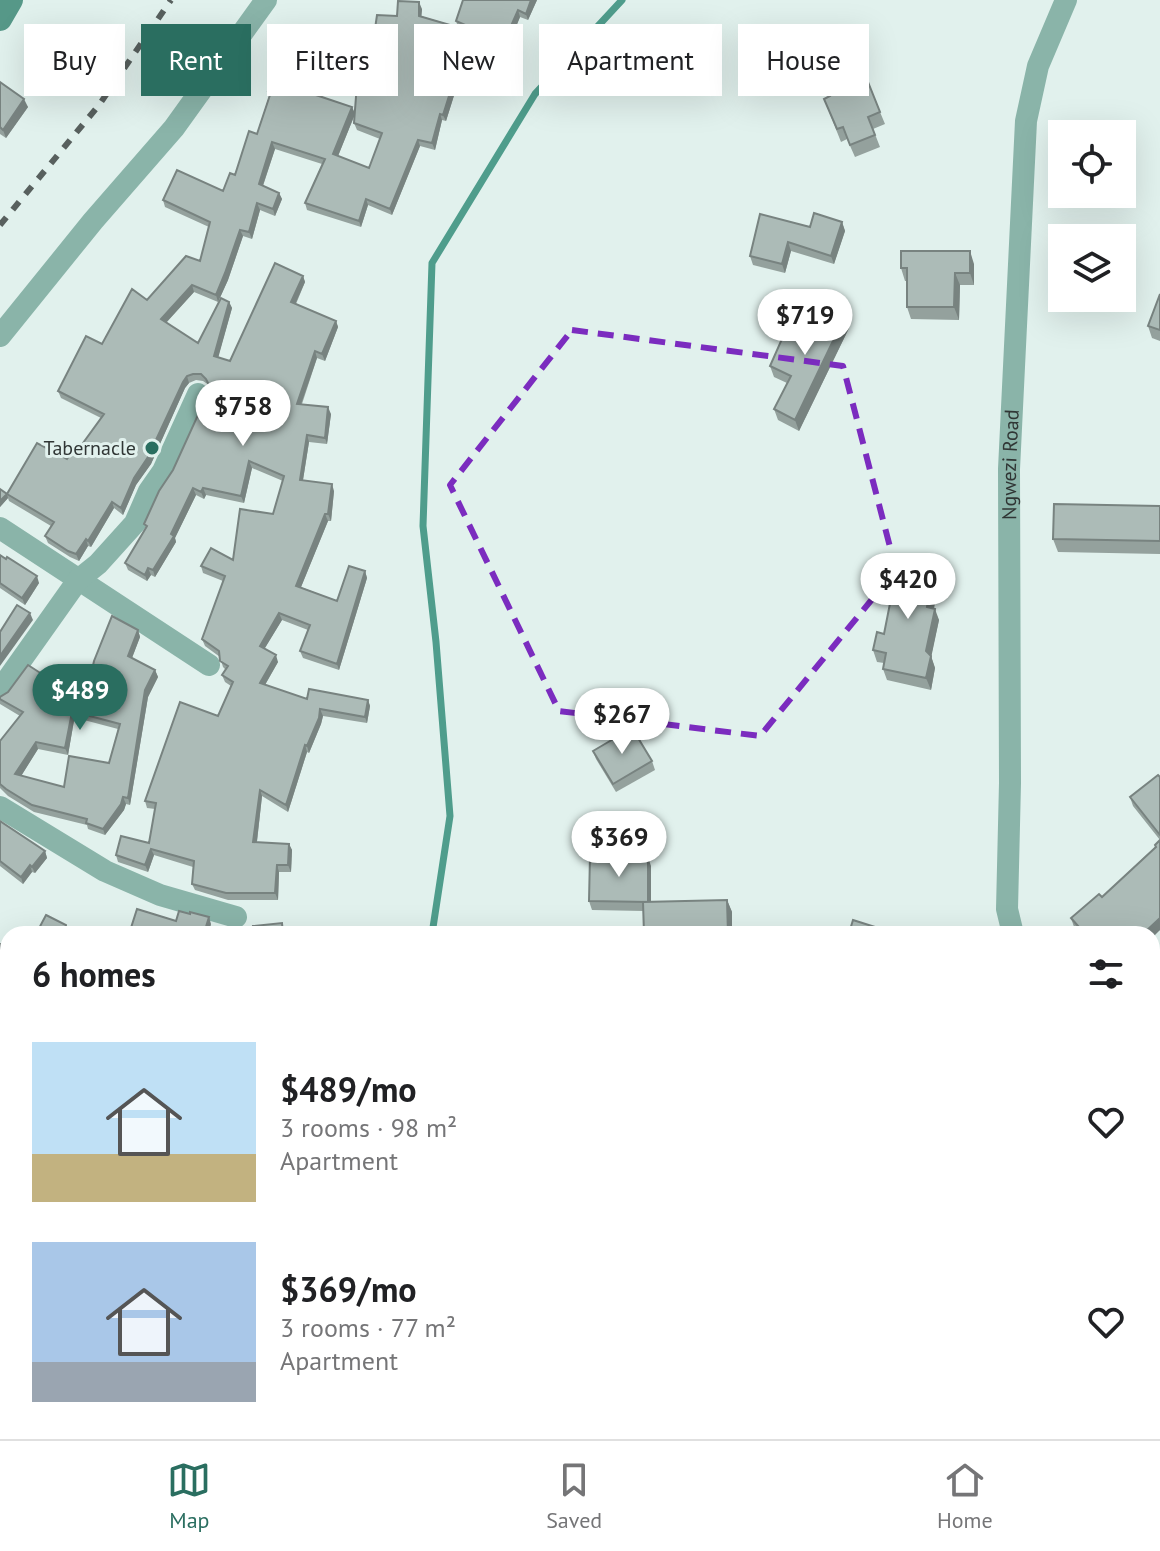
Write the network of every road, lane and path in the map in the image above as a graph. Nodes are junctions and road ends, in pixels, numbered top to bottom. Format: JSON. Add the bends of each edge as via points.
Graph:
{"nodes":[{"id":1,"x":11,"y":0,"type":"edge"},
{"id":2,"x":266,"y":0,"type":"edge"},
{"id":3,"x":1066,"y":0,"type":"edge"},
{"id":4,"x":0,"y":19,"type":"edge"},
{"id":5,"x":0,"y":336,"type":"edge"},
{"id":6,"x":198,"y":394,"type":"dead end"},
{"id":7,"x":0,"y":528,"type":"edge"},
{"id":8,"x":78,"y":580,"type":"junction"},
{"id":9,"x":209,"y":665,"type":"dead end"},
{"id":10,"x":0,"y":690,"type":"edge"},
{"id":11,"x":0,"y":807,"type":"edge"},
{"id":12,"x":236,"y":917,"type":"dead end"},
{"id":13,"x":1011,"y":926,"type":"edge"}],
"edges":[{"from":1,"to":4,"type":"street"},
{"from":2,"to":5,"type":"street","via":[[174,128]]},
{"from":3,"to":13,"type":"street","name":"Ngwezi Road","via":[[1038,66],[1026,121],[1009,469],[1007,909]]},
{"from":6,"to":8,"type":"street","via":[[135,523]]},
{"from":7,"to":8,"type":"street"},
{"from":8,"to":9,"type":"street"},
{"from":8,"to":10,"type":"street"},
{"from":11,"to":12,"type":"street","via":[[105,871],[160,895]]}]}
